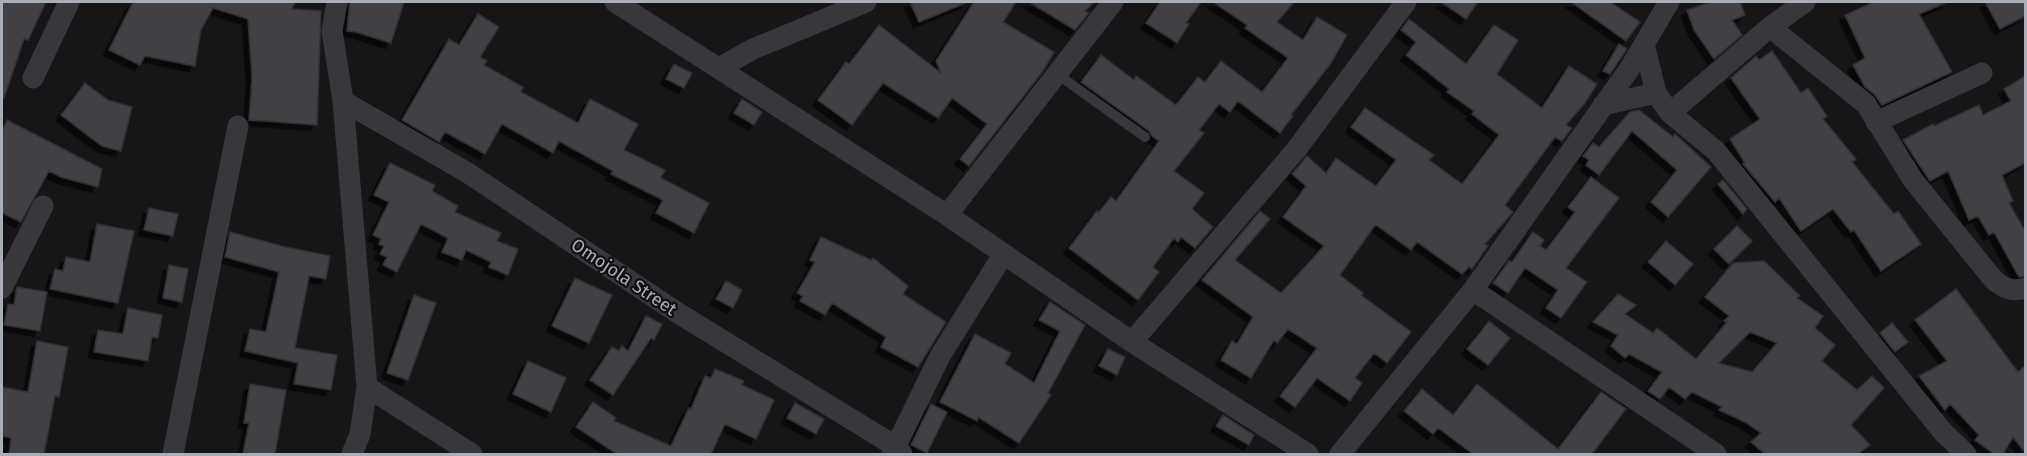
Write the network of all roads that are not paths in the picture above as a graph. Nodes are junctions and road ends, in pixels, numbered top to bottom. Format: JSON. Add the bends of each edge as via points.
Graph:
{"nodes":[{"id":1,"x":69,"y":2,"type":"edge"},
{"id":2,"x":337,"y":2,"type":"edge"},
{"id":3,"x":615,"y":2,"type":"edge"},
{"id":4,"x":866,"y":2,"type":"edge"},
{"id":5,"x":1113,"y":2,"type":"edge"},
{"id":6,"x":1406,"y":2,"type":"edge"},
{"id":7,"x":1669,"y":2,"type":"edge"},
{"id":8,"x":1805,"y":2,"type":"edge"},
{"id":9,"x":1770,"y":27,"type":"junction"},
{"id":10,"x":1644,"y":44,"type":"junction"},
{"id":11,"x":719,"y":68,"type":"junction"},
{"id":12,"x":1982,"y":73,"type":"dead end"},
{"id":13,"x":1057,"y":74,"type":"junction"},
{"id":14,"x":33,"y":78,"type":"dead end"},
{"id":15,"x":1656,"y":93,"type":"junction"},
{"id":16,"x":343,"y":101,"type":"junction"},
{"id":17,"x":1603,"y":105,"type":"junction"},
{"id":18,"x":1670,"y":113,"type":"junction"},
{"id":19,"x":1876,"y":122,"type":"junction"},
{"id":20,"x":238,"y":126,"type":"dead end"},
{"id":21,"x":1145,"y":137,"type":"dead end"},
{"id":22,"x":43,"y":206,"type":"dead end"},
{"id":23,"x":947,"y":215,"type":"junction"},
{"id":24,"x":1003,"y":255,"type":"junction"},
{"id":25,"x":2,"y":288,"type":"edge"},
{"id":26,"x":2025,"y":288,"type":"edge"},
{"id":27,"x":1473,"y":290,"type":"junction"},
{"id":28,"x":1132,"y":342,"type":"junction"},
{"id":29,"x":367,"y":387,"type":"junction"},
{"id":30,"x":896,"y":452,"type":"edge"},
{"id":31,"x":173,"y":454,"type":"edge"},
{"id":32,"x":352,"y":454,"type":"edge"},
{"id":33,"x":472,"y":454,"type":"edge"},
{"id":34,"x":1308,"y":454,"type":"edge"},
{"id":35,"x":1340,"y":454,"type":"edge"},
{"id":36,"x":1716,"y":454,"type":"edge"},
{"id":37,"x":1966,"y":454,"type":"edge"}],
"edges":[{"from":1,"to":14,"type":"street"},
{"from":2,"to":16,"type":"street","via":[[332,31]]},
{"from":3,"to":11,"type":"street"},
{"from":4,"to":11,"type":"street","via":[[753,49]]},
{"from":5,"to":13,"type":"street"},
{"from":6,"to":28,"type":"street","via":[[1296,150]]},
{"from":7,"to":10,"type":"street"},
{"from":8,"to":9,"type":"street"},
{"from":9,"to":18,"type":"street"},
{"from":9,"to":19,"type":"street","via":[[1854,93]]},
{"from":10,"to":15,"type":"street"},
{"from":10,"to":17,"type":"street"},
{"from":11,"to":23,"type":"street"},
{"from":12,"to":19,"type":"street"},
{"from":13,"to":21,"type":"lane"},
{"from":13,"to":23,"type":"street"},
{"from":15,"to":17,"type":"street"},
{"from":15,"to":18,"type":"street"},
{"from":16,"to":29,"type":"street"},
{"from":16,"to":30,"type":"street","name":"Omojola Street","via":[[468,173]]},
{"from":17,"to":27,"type":"street"},
{"from":18,"to":37,"type":"street","via":[[1716,151],[1943,432]]},
{"from":19,"to":26,"type":"street","via":[[1913,180],[1994,279],[2008,289]]},
{"from":20,"to":31,"type":"street"},
{"from":22,"to":25,"type":"street"},
{"from":23,"to":24,"type":"street"},
{"from":24,"to":28,"type":"street"},
{"from":24,"to":30,"type":"street","via":[[940,356]]},
{"from":27,"to":35,"type":"street"},
{"from":27,"to":36,"type":"street"},
{"from":28,"to":34,"type":"street"},
{"from":29,"to":32,"type":"street","via":[[360,434]]},
{"from":29,"to":33,"type":"street"}]}
